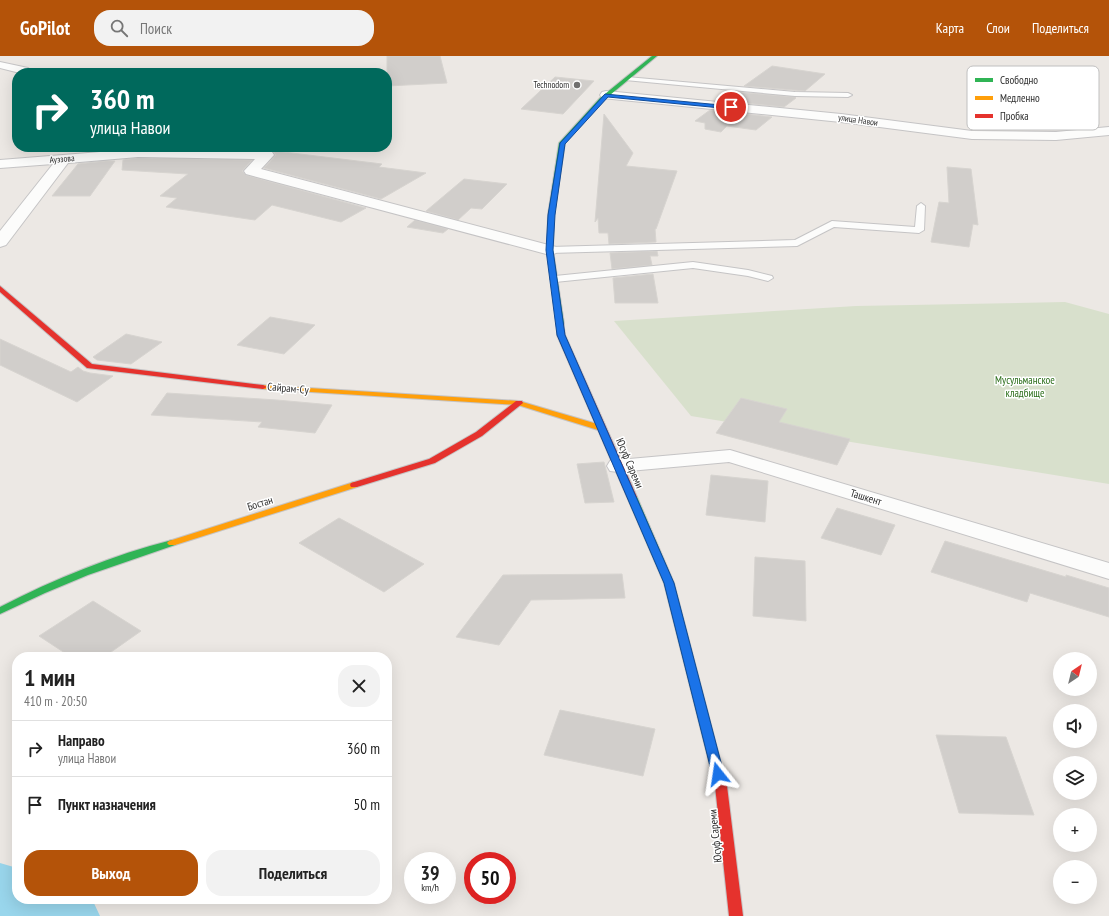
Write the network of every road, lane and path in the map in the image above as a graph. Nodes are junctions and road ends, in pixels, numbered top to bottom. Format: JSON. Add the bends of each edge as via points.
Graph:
{"nodes":[{"id":1,"x":655,"y":56,"type":"edge"},
{"id":2,"x":0,"y":65,"type":"edge"},
{"id":3,"x":14,"y":68,"type":"edge"},
{"id":4,"x":627,"y":79,"type":"junction"},
{"id":5,"x":606,"y":95,"type":"junction"},
{"id":6,"x":848,"y":95,"type":"dead end"},
{"id":7,"x":1109,"y":131,"type":"edge"},
{"id":8,"x":64,"y":159,"type":"junction"},
{"id":9,"x":0,"y":164,"type":"edge"},
{"id":10,"x":921,"y":206,"type":"dead end"},
{"id":11,"x":2,"y":237,"type":"edge"},
{"id":12,"x":550,"y":250,"type":"junction"},
{"id":13,"x":768,"y":278,"type":"dead end"},
{"id":14,"x":555,"y":279,"type":"junction"},
{"id":15,"x":0,"y":288,"type":"edge"},
{"id":16,"x":519,"y":403,"type":"junction"},
{"id":17,"x":601,"y":428,"type":"junction"},
{"id":18,"x":618,"y":466,"type":"junction"},
{"id":19,"x":1109,"y":571,"type":"edge"},
{"id":20,"x":0,"y":611,"type":"edge"},
{"id":21,"x":736,"y":916,"type":"edge"}],
"edges":[{"from":1,"to":4,"type":"main road","name":"Юсуф Сареми"},
{"from":2,"to":3,"type":"street"},
{"from":4,"to":5,"type":"main road","name":"Юсуф Сареми"},
{"from":4,"to":6,"type":"lane","via":[[795,94]]},
{"from":5,"to":7,"type":"street","name":"улица Навои","via":[[840,118],[972,135],[1056,136]]},
{"from":5,"to":12,"type":"main road","name":"Юсуф Сареми","via":[[562,143]]},
{"from":8,"to":9,"type":"street","name":"Ауэзова"},
{"from":8,"to":11,"type":"street"},
{"from":8,"to":12,"type":"street","name":"Ауэзова","via":[[138,153],[267,155],[251,171]]},
{"from":10,"to":12,"type":"lane","via":[[919,230],[832,224],[797,243]]},
{"from":12,"to":14,"type":"main road","name":"Юсуф Сареми"},
{"from":13,"to":14,"type":"lane","via":[[693,265]]},
{"from":14,"to":17,"type":"main road","name":"Юсуф Сареми","via":[[561,335]]},
{"from":15,"to":16,"type":"main road","name":"Сайрам-Су","via":[[90,366],[283,388]]},
{"from":16,"to":17,"type":"main road","name":"Сайрам-Су"},
{"from":16,"to":20,"type":"main road","name":"Бостан","via":[[479,434],[432,461],[123,558],[24,598]]},
{"from":17,"to":18,"type":"main road","name":"Юсуф Сареми"},
{"from":18,"to":19,"type":"street","name":"Ташкент","via":[[730,456]]},
{"from":18,"to":21,"type":"main road","name":"Юсуф Сареми","via":[[671,591],[722,789]]}]}
